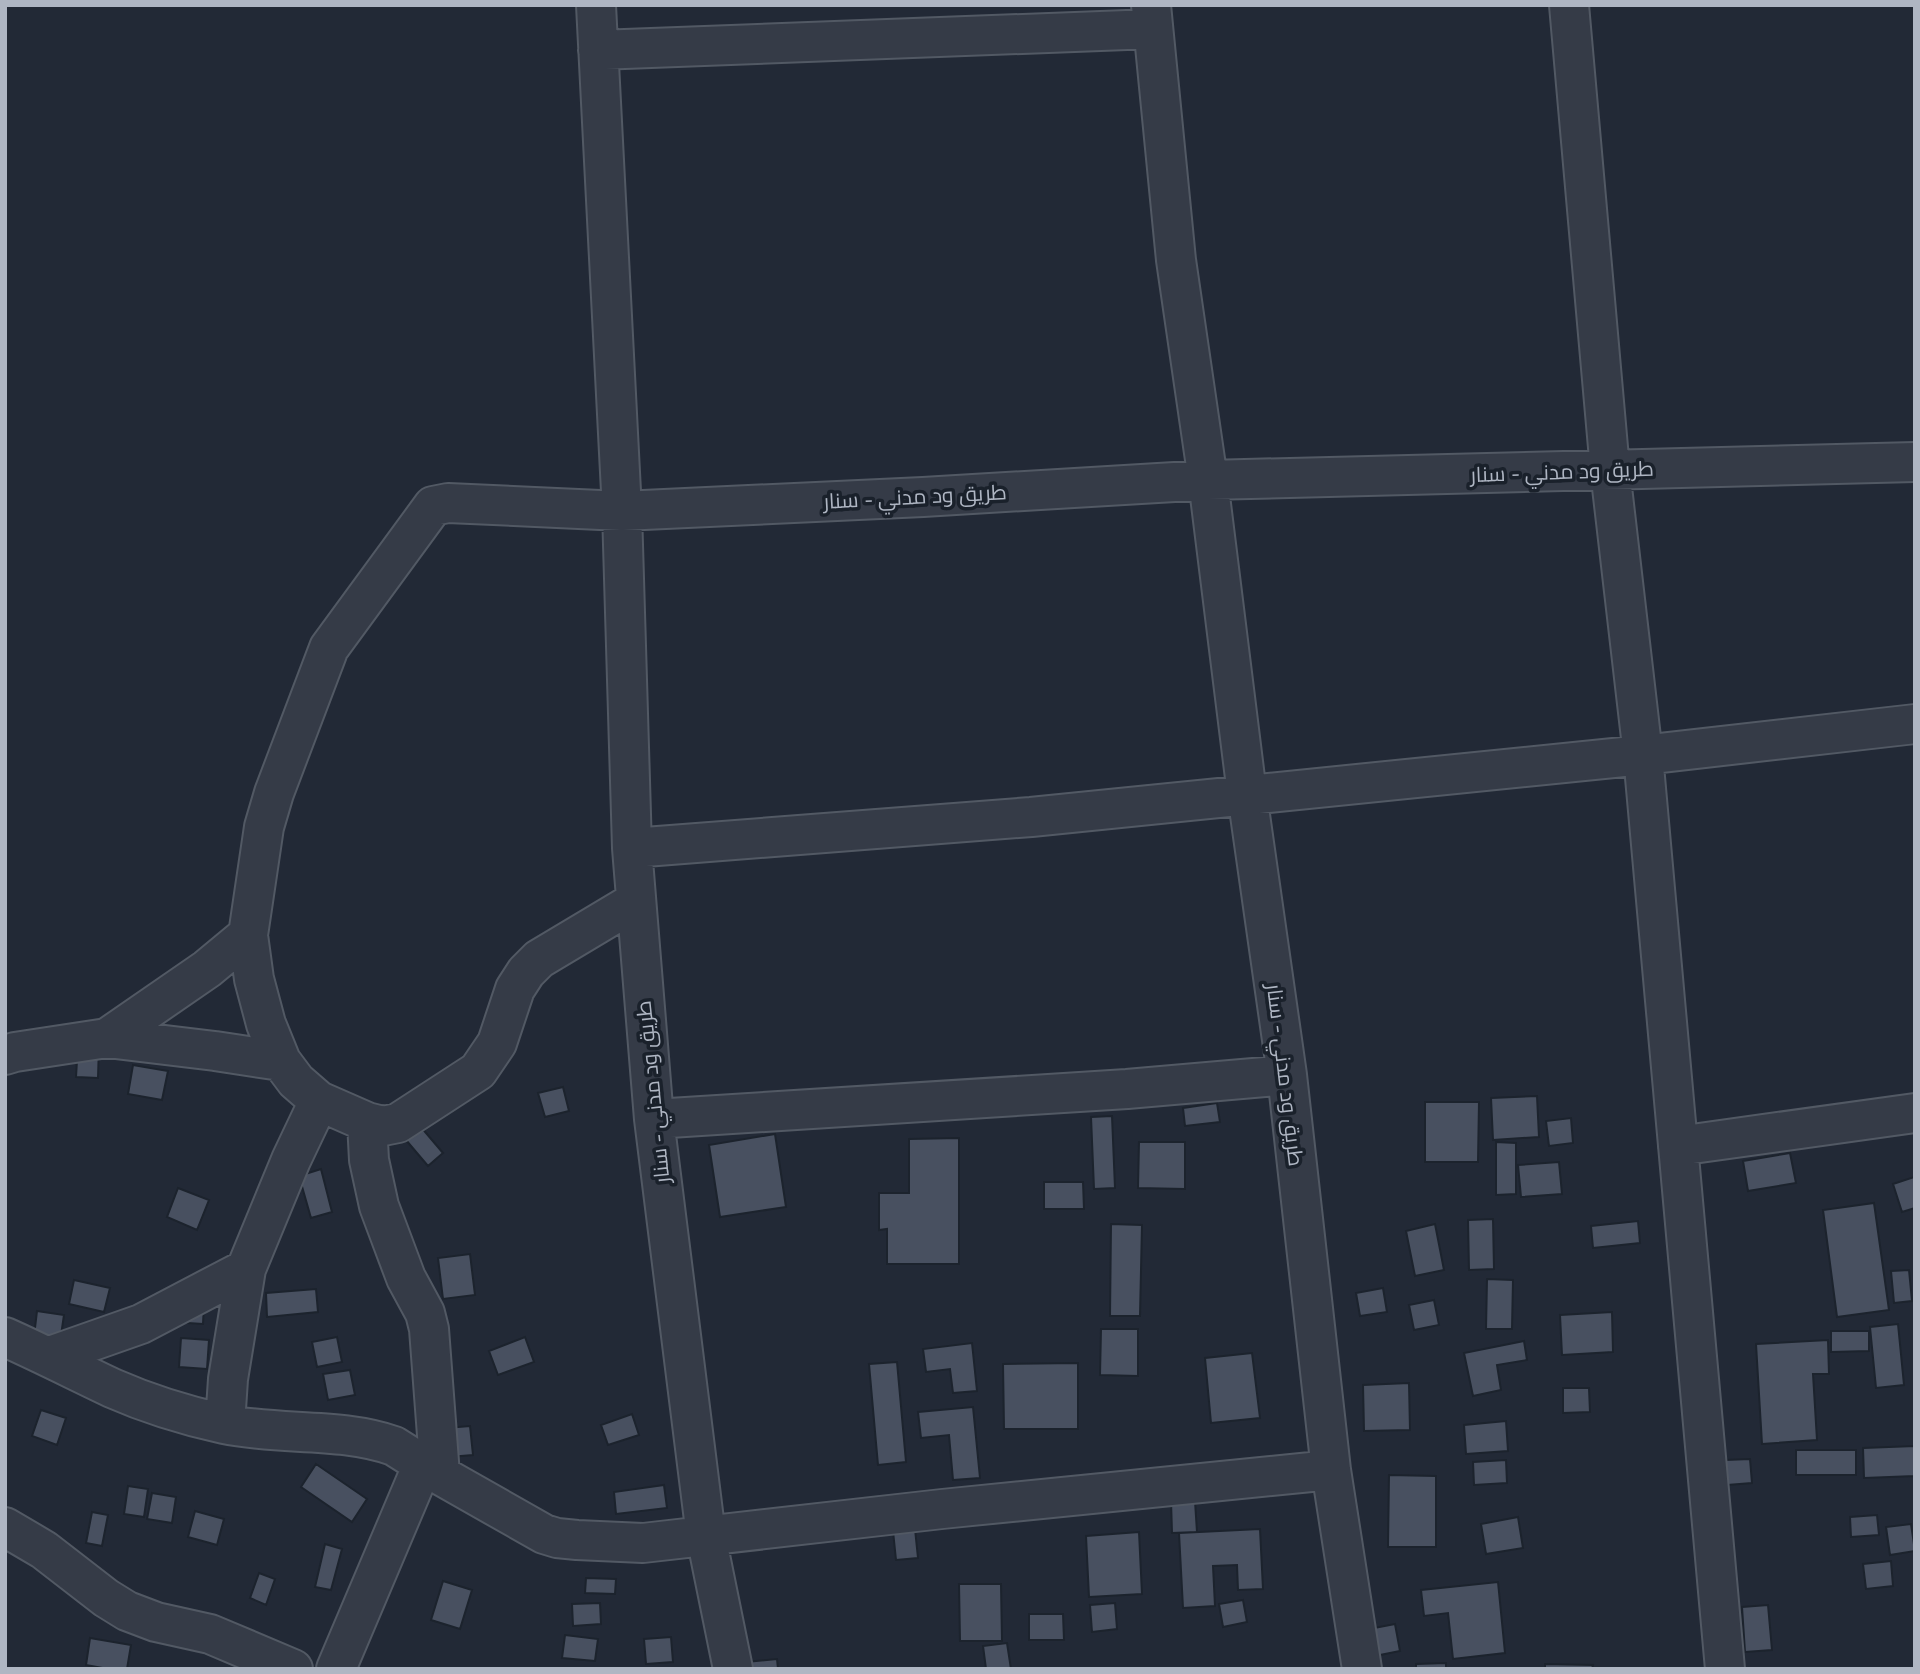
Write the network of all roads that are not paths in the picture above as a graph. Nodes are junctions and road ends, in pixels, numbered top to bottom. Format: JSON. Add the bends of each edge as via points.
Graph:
{"nodes":[{"id":1,"x":596,"y":5,"type":"edge"},
{"id":2,"x":1569,"y":5,"type":"edge"},
{"id":3,"x":1152,"y":17,"type":"edge"},
{"id":4,"x":598,"y":50,"type":"junction"},
{"id":5,"x":1915,"y":462,"type":"edge"},
{"id":6,"x":1610,"y":470,"type":"junction"},
{"id":7,"x":1208,"y":480,"type":"junction"},
{"id":8,"x":622,"y":511,"type":"junction"},
{"id":9,"x":1915,"y":724,"type":"edge"},
{"id":10,"x":1643,"y":755,"type":"junction"},
{"id":11,"x":1247,"y":794,"type":"junction"},
{"id":12,"x":632,"y":848,"type":"junction"},
{"id":13,"x":636,"y":901,"type":"junction"},
{"id":14,"x":248,"y":935,"type":"junction"},
{"id":15,"x":107,"y":1038,"type":"junction"},
{"id":16,"x":5,"y":1055,"type":"edge"},
{"id":17,"x":281,"y":1061,"type":"junction"},
{"id":18,"x":1287,"y":1075,"type":"junction"},
{"id":19,"x":319,"y":1101,"type":"junction"},
{"id":20,"x":1915,"y":1113,"type":"edge"},
{"id":21,"x":654,"y":1119,"type":"junction"},
{"id":22,"x":367,"y":1122,"type":"junction"},
{"id":23,"x":1678,"y":1146,"type":"junction"},
{"id":24,"x":246,"y":1269,"type":"junction"},
{"id":25,"x":5,"y":1337,"type":"edge"},
{"id":26,"x":50,"y":1356,"type":"junction"},
{"id":27,"x":225,"y":1424,"type":"junction"},
{"id":28,"x":431,"y":1469,"type":"junction"},
{"id":29,"x":1331,"y":1470,"type":"junction"},
{"id":30,"x":5,"y":1527,"type":"edge"},
{"id":31,"x":706,"y":1536,"type":"junction"},
{"id":32,"x":293,"y":1669,"type":"edge"},
{"id":33,"x":336,"y":1669,"type":"edge"},
{"id":34,"x":733,"y":1669,"type":"edge"},
{"id":35,"x":1362,"y":1669,"type":"edge"},
{"id":36,"x":1725,"y":1669,"type":"edge"}],
"edges":[{"from":1,"to":4,"type":"street","name":"طريق ود مدني - سنار"},
{"from":2,"to":6,"type":"street"},
{"from":3,"to":4,"type":"street","name":"طريق ود مدني - سنار"},
{"from":3,"to":7,"type":"street","name":"طريق ود مدني - سنار","via":[[1177,260]]},
{"from":4,"to":8,"type":"street","name":"طريق ود مدني - سنار"},
{"from":5,"to":6,"type":"street","name":"طريق ود مدني - سنار"},
{"from":6,"to":7,"type":"street","name":"طريق ود مدني - سنار"},
{"from":6,"to":10,"type":"street"},
{"from":7,"to":8,"type":"street","name":"طريق ود مدني - سنار"},
{"from":7,"to":11,"type":"street","name":"طريق ود مدني - سنار"},
{"from":8,"to":12,"type":"street","name":"طريق ود مدني - سنار"},
{"from":8,"to":14,"type":"street","via":[[433,506],[329,648],[264,827]]},
{"from":9,"to":10,"type":"street"},
{"from":10,"to":11,"type":"street"},
{"from":10,"to":23,"type":"street"},
{"from":11,"to":12,"type":"street","via":[[1031,817]]},
{"from":11,"to":18,"type":"street","name":"طريق ود مدني - سنار"},
{"from":12,"to":13,"type":"street","name":"طريق ود مدني - سنار"},
{"from":13,"to":21,"type":"street","name":"طريق ود مدني - سنار"},
{"from":13,"to":22,"type":"street","via":[[539,959],[526,972],[497,1042],[478,1072],[398,1123]]},
{"from":14,"to":15,"type":"street"},
{"from":14,"to":17,"type":"street","via":[[254,979]]},
{"from":15,"to":16,"type":"street"},
{"from":15,"to":17,"type":"street"},
{"from":17,"to":19,"type":"street"},
{"from":18,"to":21,"type":"street"},
{"from":18,"to":29,"type":"street","name":"طريق ود مدني - سنار"},
{"from":19,"to":22,"type":"street"},
{"from":19,"to":24,"type":"street"},
{"from":20,"to":23,"type":"street"},
{"from":21,"to":31,"type":"street","name":"طريق ود مدني - سنار"},
{"from":22,"to":28,"type":"street","via":[[379,1206],[429,1329]]},
{"from":23,"to":36,"type":"street"},
{"from":24,"to":26,"type":"street","via":[[141,1324]]},
{"from":24,"to":27,"type":"street"},
{"from":25,"to":26,"type":"street"},
{"from":26,"to":27,"type":"street","via":[[113,1388]]},
{"from":27,"to":28,"type":"street","via":[[371,1438]]},
{"from":28,"to":31,"type":"street","via":[[557,1538],[643,1543]]},
{"from":28,"to":33,"type":"street"},
{"from":29,"to":31,"type":"street"},
{"from":29,"to":35,"type":"street","name":"طريق ود مدني - سنار"},
{"from":30,"to":32,"type":"street","via":[[127,1611],[210,1634]]},
{"from":31,"to":34,"type":"street","name":"طريق ود مدني - سنار"}]}
